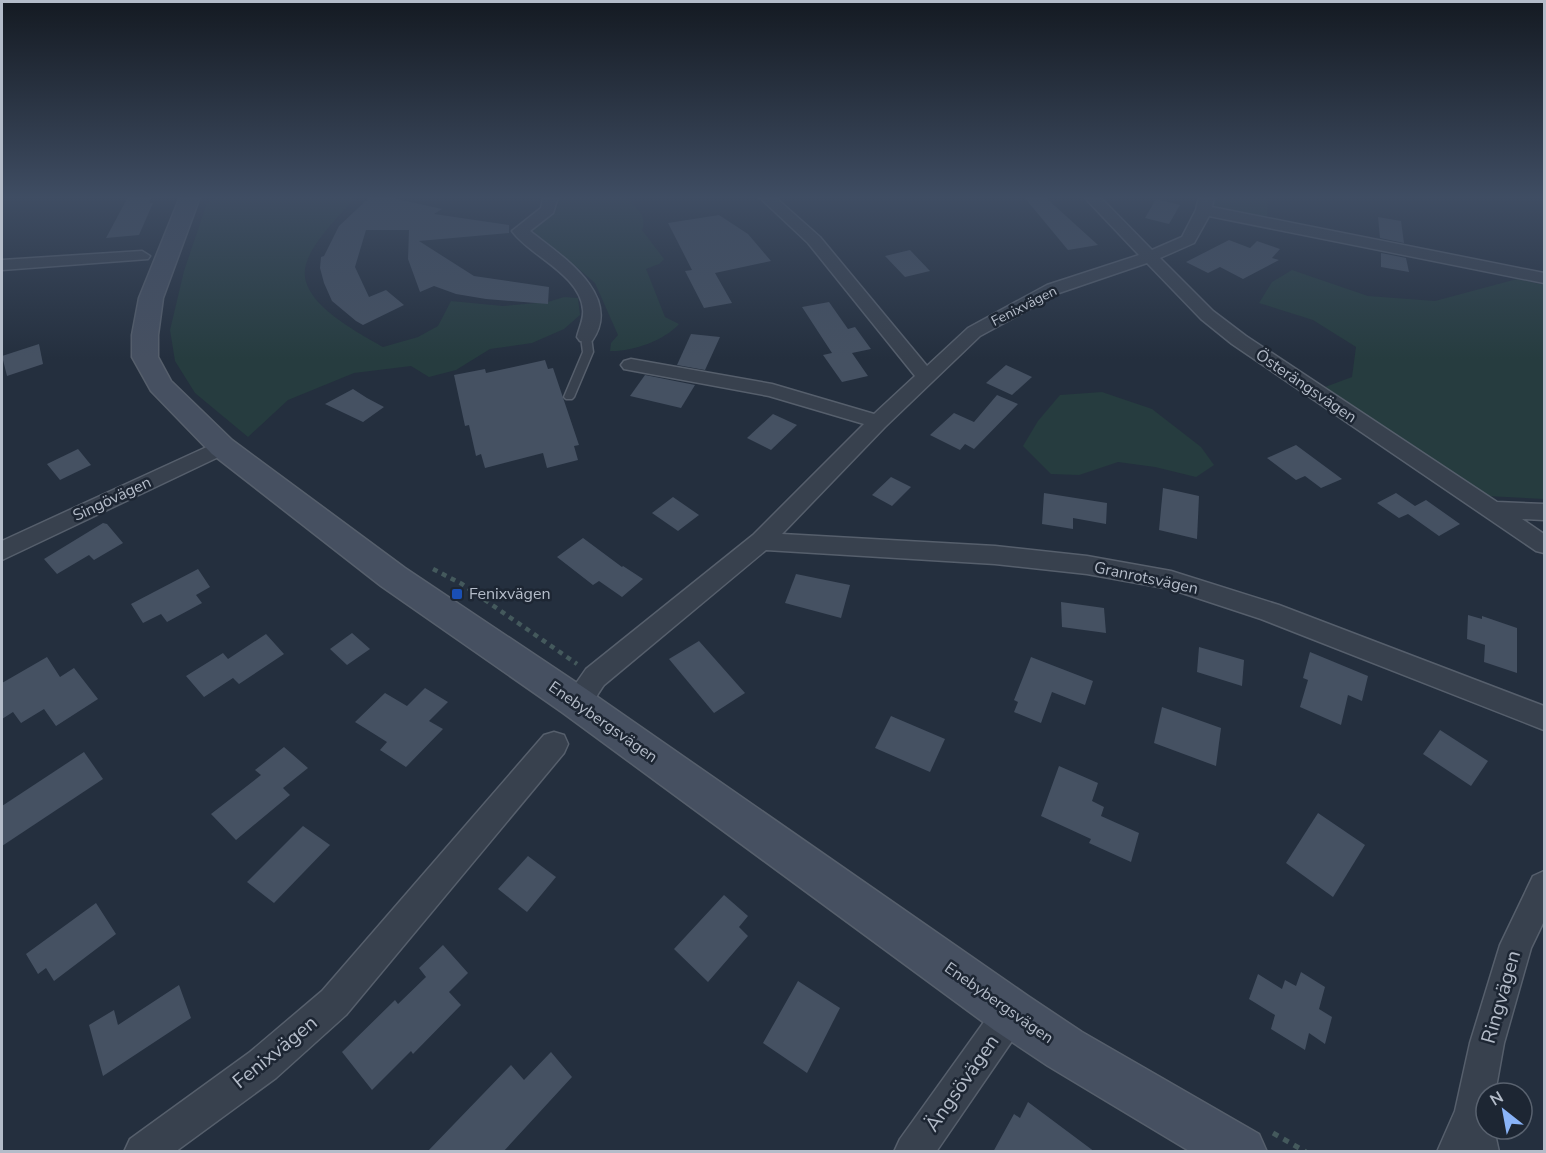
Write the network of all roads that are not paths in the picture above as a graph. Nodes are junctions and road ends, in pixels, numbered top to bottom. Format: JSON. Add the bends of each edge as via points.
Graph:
{"nodes":[{"id":1,"x":170,"y":251,"type":"edge"},
{"id":2,"x":543,"y":251,"type":"edge"},
{"id":3,"x":823,"y":251,"type":"edge"},
{"id":4,"x":1143,"y":251,"type":"edge"},
{"id":5,"x":1163,"y":251,"type":"edge"},
{"id":6,"x":1422,"y":251,"type":"edge"},
{"id":7,"x":142,"y":256,"type":"dead end"},
{"id":8,"x":1149,"y":257,"type":"junction"},
{"id":9,"x":2,"y":265,"type":"edge"},
{"id":10,"x":1545,"y":278,"type":"edge"},
{"id":11,"x":586,"y":338,"type":"joint"},
{"id":12,"x":631,"y":365,"type":"dead end"},
{"id":13,"x":925,"y":376,"type":"junction"},
{"id":14,"x":569,"y":398,"type":"dead end"},
{"id":15,"x":878,"y":422,"type":"junction"},
{"id":16,"x":222,"y":447,"type":"junction"},
{"id":17,"x":1491,"y":510,"type":"junction"},
{"id":18,"x":1545,"y":512,"type":"edge"},
{"id":19,"x":761,"y":541,"type":"junction"},
{"id":20,"x":1545,"y":545,"type":"edge"},
{"id":21,"x":2,"y":551,"type":"edge"},
{"id":22,"x":586,"y":690,"type":"junction"},
{"id":23,"x":1545,"y":718,"type":"edge"},
{"id":24,"x":554,"y":744,"type":"dead end"},
{"id":25,"x":1545,"y":887,"type":"edge"},
{"id":26,"x":1011,"y":1013,"type":"junction"},
{"id":27,"x":1473,"y":1113,"type":"junction"},
{"id":28,"x":1243,"y":1144,"type":"edge"},
{"id":29,"x":143,"y":1152,"type":"edge"},
{"id":30,"x":913,"y":1152,"type":"edge"},
{"id":31,"x":1456,"y":1152,"type":"edge"},
{"id":32,"x":1480,"y":1152,"type":"edge"}],
"edges":[{"from":1,"to":16,"type":"main road","name":"Enebybergsvägen","via":[[152,298],[145,357],[160,386]]},
{"from":2,"to":11,"type":"street","via":[[586,290],[593,308]]},
{"from":3,"to":13,"type":"street"},
{"from":4,"to":8,"type":"street","name":"Österängsvägen"},
{"from":5,"to":8,"type":"street","name":"Fenixvägen"},
{"from":6,"to":10,"type":"street"},
{"from":7,"to":9,"type":"street"},
{"from":8,"to":13,"type":"street","name":"Fenixvägen","via":[[1053,289],[974,332]]},
{"from":8,"to":17,"type":"street","name":"Österängsvägen","via":[[1207,315],[1239,340]]},
{"from":11,"to":14,"type":"lane","via":[[588,352]]},
{"from":12,"to":15,"type":"street","via":[[772,390]]},
{"from":13,"to":15,"type":"street","name":"Fenixvägen"},
{"from":15,"to":19,"type":"street","name":"Fenixvägen"},
{"from":16,"to":21,"type":"street","name":"Singövägen"},
{"from":16,"to":22,"type":"main road","name":"Enebybergsvägen","via":[[393,577]]},
{"from":17,"to":18,"type":"street"},
{"from":17,"to":20,"type":"street","name":"Österängsvägen"},
{"from":19,"to":22,"type":"street","name":"Fenixvägen"},
{"from":19,"to":23,"type":"street","name":"Granrotsvägen","via":[[995,555],[1087,565],[1171,580],[1270,612]]},
{"from":22,"to":26,"type":"main road","name":"Enebybergsvägen"},
{"from":24,"to":29,"type":"street","name":"Fenixvägen","via":[[334,1003],[263,1065]]},
{"from":25,"to":27,"type":"street","name":"Ringvägen","via":[[1516,945],[1487,1043]]},
{"from":26,"to":28,"type":"main road","name":"Enebybergsvägen","via":[[1065,1049]]},
{"from":26,"to":30,"type":"street","name":"Ängsövägen"},
{"from":27,"to":31,"type":"street","name":"Ringvägen"},
{"from":27,"to":32,"type":"street","name":"Ringvägen"}]}
